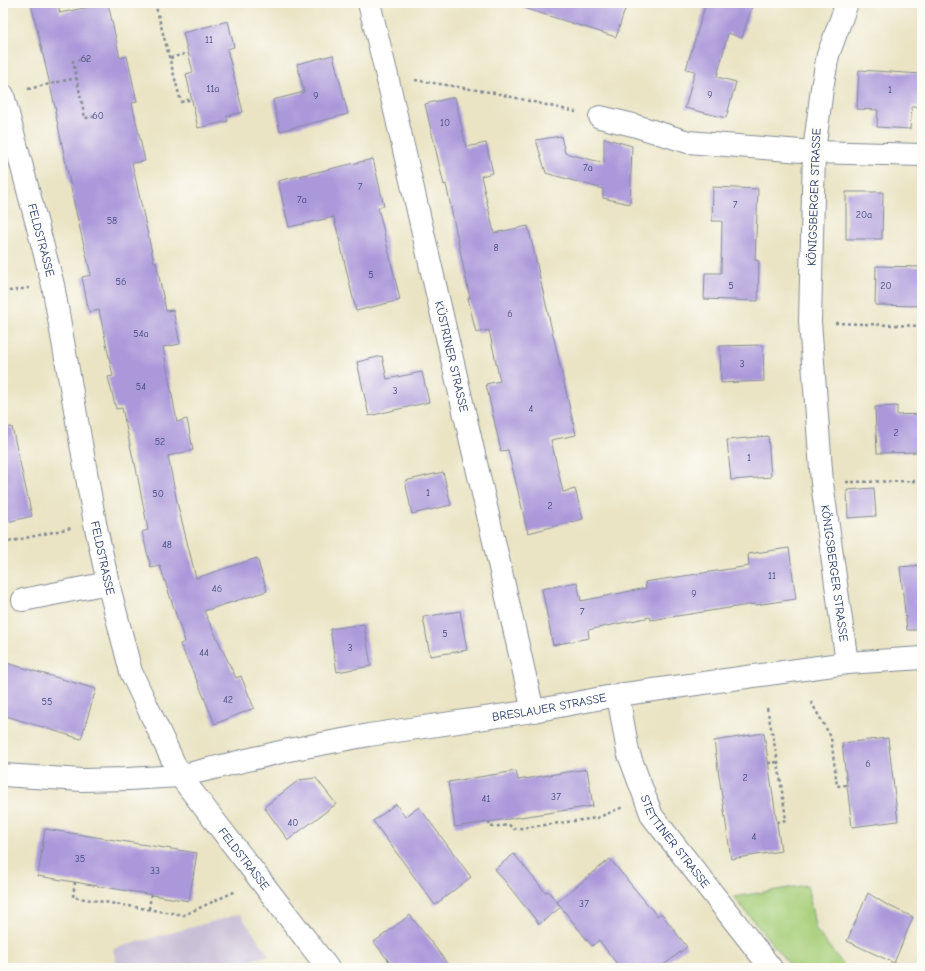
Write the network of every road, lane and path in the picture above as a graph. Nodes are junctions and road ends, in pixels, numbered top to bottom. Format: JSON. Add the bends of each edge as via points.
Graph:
{"nodes":[{"id":1,"x":155,"y":3,"type":"edge"},
{"id":2,"x":369,"y":3,"type":"edge"},
{"id":3,"x":847,"y":3,"type":"edge"},
{"id":4,"x":188,"y":53,"type":"dead end"},
{"id":5,"x":86,"y":58,"type":"dead end"},
{"id":6,"x":170,"y":58,"type":"junction"},
{"id":7,"x":387,"y":76,"type":"junction"},
{"id":8,"x":76,"y":78,"type":"junction"},
{"id":9,"x":25,"y":89,"type":"dead end"},
{"id":10,"x":3,"y":95,"type":"edge"},
{"id":11,"x":192,"y":99,"type":"dead end"},
{"id":12,"x":98,"y":116,"type":"dead end"},
{"id":13,"x":600,"y":117,"type":"joint"},
{"id":14,"x":814,"y":152,"type":"junction"},
{"id":15,"x":922,"y":155,"type":"edge"},
{"id":16,"x":810,"y":322,"type":"junction"},
{"id":17,"x":922,"y":326,"type":"edge"},
{"id":18,"x":922,"y":480,"type":"edge"},
{"id":19,"x":822,"y":483,"type":"junction"},
{"id":20,"x":95,"y":523,"type":"junction"},
{"id":21,"x":3,"y":543,"type":"edge"},
{"id":22,"x":108,"y":583,"type":"junction"},
{"id":23,"x":23,"y":600,"type":"dead end"},
{"id":24,"x":922,"y":658,"type":"edge"},
{"id":25,"x":847,"y":663,"type":"junction"},
{"id":26,"x":618,"y":695,"type":"junction"},
{"id":27,"x":811,"y":702,"type":"dead end"},
{"id":28,"x":767,"y":708,"type":"dead end"},
{"id":29,"x":533,"y":711,"type":"junction"},
{"id":30,"x":778,"y":762,"type":"junction"},
{"id":31,"x":768,"y":763,"type":"dead end"},
{"id":32,"x":3,"y":775,"type":"edge"},
{"id":33,"x":180,"y":776,"type":"junction"},
{"id":34,"x":847,"y":785,"type":"dead end"},
{"id":35,"x":645,"y":798,"type":"junction"},
{"id":36,"x":559,"y":819,"type":"dead end"},
{"id":37,"x":489,"y":822,"type":"dead end"},
{"id":38,"x":777,"y":822,"type":"dead end"},
{"id":39,"x":560,"y":823,"type":"junction"},
{"id":40,"x":260,"y":880,"type":"junction"},
{"id":41,"x":75,"y":882,"type":"dead end"},
{"id":42,"x":151,"y":895,"type":"dead end"},
{"id":43,"x":149,"y":909,"type":"junction"},
{"id":44,"x":328,"y":968,"type":"edge"},
{"id":45,"x":771,"y":968,"type":"edge"}],
"edges":[{"from":1,"to":6,"type":"path"},
{"from":2,"to":7,"type":"street","name":"KÜSTRINER STRASSE"},
{"from":3,"to":14,"type":"street","name":"KÖNIGSBERGER STRASSE","via":[[828,55]]},
{"from":4,"to":6,"type":"path"},
{"from":5,"to":8,"type":"path","via":[[73,61]]},
{"from":6,"to":11,"type":"path","via":[[181,102]]},
{"from":7,"to":13,"type":"path","via":[[494,93]]},
{"from":7,"to":29,"type":"street","name":"KÜSTRINER STRASSE"},
{"from":8,"to":9,"type":"path"},
{"from":8,"to":12,"type":"path","via":[[85,118]]},
{"from":10,"to":20,"type":"street","name":"FELDSTRASSE","via":[[53,285]]},
{"from":13,"to":14,"type":"street","via":[[688,142]]},
{"from":14,"to":15,"type":"street"},
{"from":14,"to":16,"type":"street","name":"KÖNIGSBERGER STRASSE"},
{"from":16,"to":17,"type":"path"},
{"from":16,"to":19,"type":"street","name":"KÖNIGSBERGER STRASSE"},
{"from":18,"to":19,"type":"path"},
{"from":19,"to":25,"type":"street","name":"KÖNIGSBERGER STRASSE"},
{"from":20,"to":21,"type":"path"},
{"from":20,"to":22,"type":"street","name":"FELDSTRASSE"},
{"from":22,"to":23,"type":"street"},
{"from":22,"to":33,"type":"street","name":"FELDSTRASSE","via":[[131,672]]},
{"from":24,"to":25,"type":"street","name":"BRESLAUER STRASSE"},
{"from":25,"to":26,"type":"street","name":"BRESLAUER STRASSE"},
{"from":26,"to":29,"type":"street","name":"BRESLAUER STRASSE"},
{"from":26,"to":35,"type":"street","name":"STETTINER STRASSE","via":[[628,752]]},
{"from":27,"to":34,"type":"path","via":[[831,737],[837,786]]},
{"from":28,"to":30,"type":"path"},
{"from":29,"to":33,"type":"street","name":"BRESLAUER STRASSE","via":[[362,736]]},
{"from":30,"to":31,"type":"path"},
{"from":30,"to":38,"type":"path","via":[[786,820]]},
{"from":32,"to":33,"type":"street","name":"BRESLAUER STRASSE","via":[[82,780]]},
{"from":33,"to":40,"type":"street","name":"FELDSTRASSE"},
{"from":35,"to":39,"type":"path","via":[[597,818]]},
{"from":35,"to":45,"type":"street","name":"STETTINER STRASSE","via":[[652,816]]},
{"from":36,"to":39,"type":"path"},
{"from":37,"to":39,"type":"path","via":[[490,827],[509,825],[514,829]]},
{"from":40,"to":43,"type":"path","via":[[184,914]]},
{"from":40,"to":44,"type":"street","name":"FELDSTRASSE"},
{"from":41,"to":43,"type":"path","via":[[73,897]]},
{"from":42,"to":43,"type":"path"}]}
